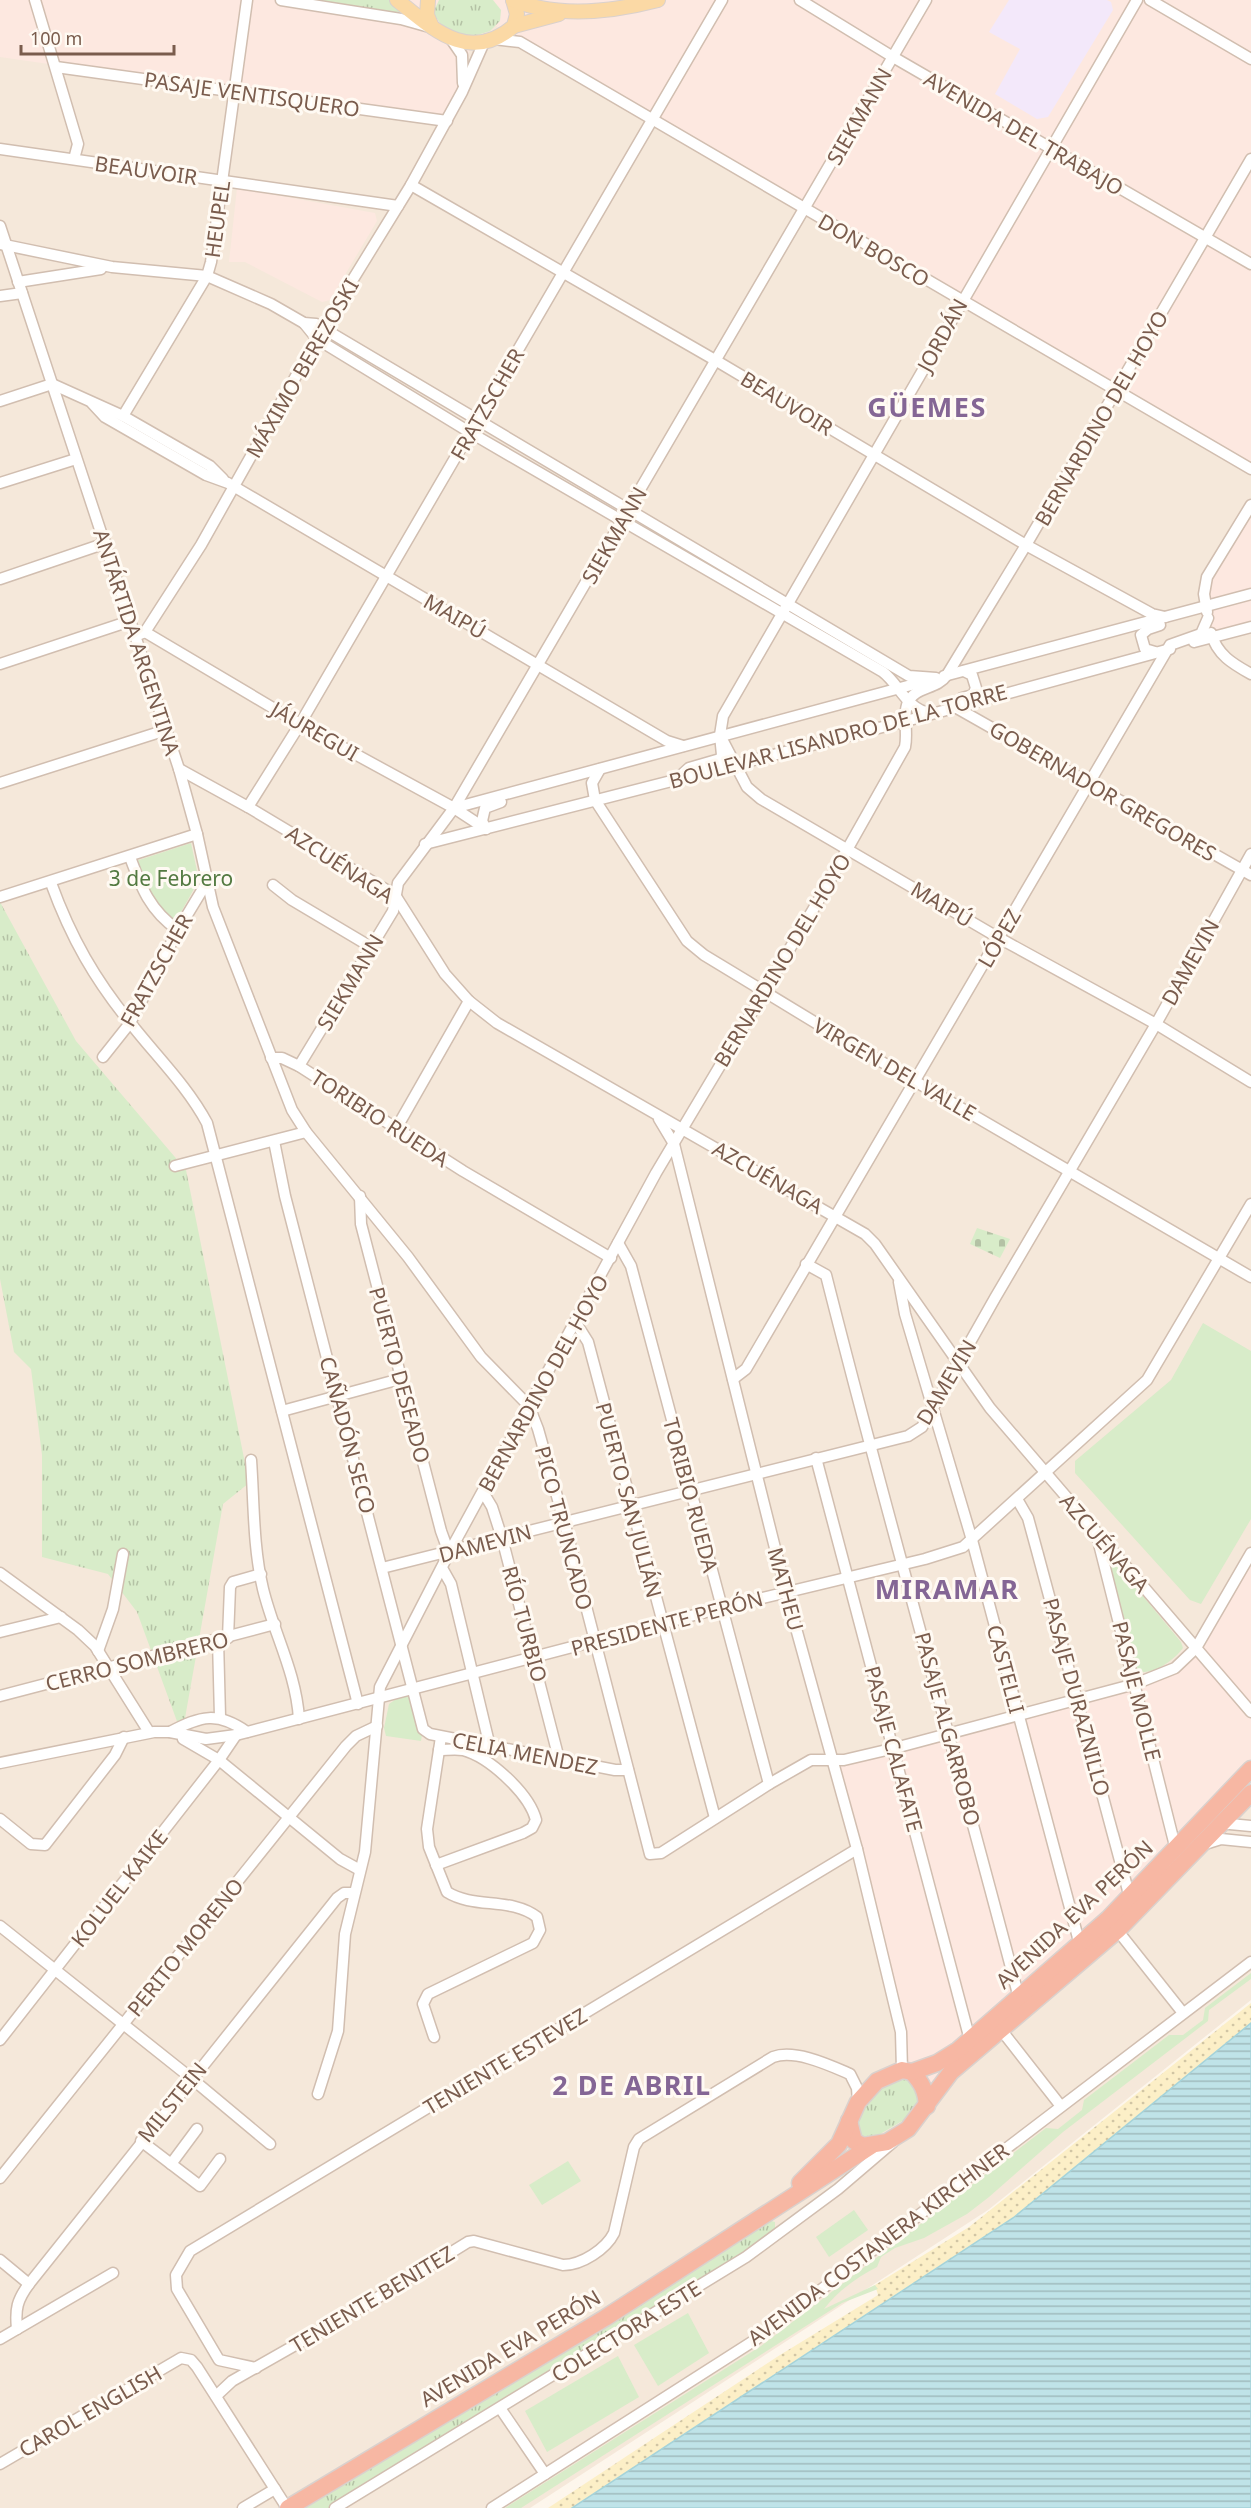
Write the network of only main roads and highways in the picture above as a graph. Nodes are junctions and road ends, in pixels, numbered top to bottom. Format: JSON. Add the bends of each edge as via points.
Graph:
{"nodes":[{"id":1,"x":397,"y":0,"type":"edge"},
{"id":2,"x":428,"y":0,"type":"edge"},
{"id":3,"x":513,"y":0,"type":"edge"},
{"id":4,"x":658,"y":0,"type":"edge"},
{"id":5,"x":582,"y":11,"type":"junction"},
{"id":6,"x":513,"y":27,"type":"junction"},
{"id":7,"x":434,"y":29,"type":"junction"},
{"id":8,"x":1251,"y":1769,"type":"edge"},
{"id":9,"x":1244,"y":1788,"type":"edge"},
{"id":10,"x":1185,"y":1847,"type":"junction"},
{"id":11,"x":1113,"y":1925,"type":"junction"},
{"id":12,"x":1082,"y":1952,"type":"junction"},
{"id":13,"x":907,"y":2071,"type":"junction"},
{"id":14,"x":927,"y":2106,"type":"junction"},
{"id":15,"x":849,"y":2121,"type":"junction"},
{"id":16,"x":871,"y":2146,"type":"junction"},
{"id":17,"x":752,"y":2221,"type":"junction"},
{"id":18,"x":287,"y":2508,"type":"edge"}],
"edges":[{"from":1,"to":7,"type":"main road"},
{"from":2,"to":7,"type":"main road","via":[[427,15]]},
{"from":3,"to":5,"type":"main road","via":[[537,7]]},
{"from":3,"to":6,"type":"main road","via":[[517,14]]},
{"from":4,"to":5,"type":"main road","via":[[617,10]]},
{"from":5,"to":6,"type":"main road","via":[[547,16]]},
{"from":6,"to":7,"type":"main road","via":[[488,40],[471,43]]},
{"from":8,"to":9,"type":"highway","name":"AVENIDA EVA PERÓN"},
{"from":9,"to":10,"type":"highway","name":"AVENIDA EVA PERÓN"},
{"from":9,"to":10,"type":"highway","name":"AVENIDA EVA PERÓN","via":[[1233,1797],[1216,1830]]},
{"from":10,"to":11,"type":"highway","name":"AVENIDA EVA PERÓN"},
{"from":10,"to":11,"type":"highway","name":"AVENIDA EVA PERÓN","via":[[1130,1898]]},
{"from":11,"to":12,"type":"highway","name":"AVENIDA EVA PERÓN"},
{"from":12,"to":13,"type":"highway","name":"AVENIDA EVA PERÓN","via":[[949,2057]]},
{"from":12,"to":14,"type":"highway","name":"AVENIDA EVA PERÓN","via":[[1002,2031],[951,2072]]},
{"from":13,"to":14,"type":"highway","via":[[921,2081]]},
{"from":13,"to":15,"type":"highway","name":"AVENIDA EVA PERÓN","via":[[878,2081],[858,2102]]},
{"from":14,"to":16,"type":"highway","name":"AVENIDA EVA PERÓN","via":[[903,2133]]},
{"from":15,"to":16,"type":"highway","via":[[854,2141]]},
{"from":15,"to":17,"type":"highway","name":"AVENIDA EVA PERÓN","via":[[839,2144],[805,2180]]},
{"from":16,"to":17,"type":"highway","name":"AVENIDA EVA PERÓN"},
{"from":17,"to":18,"type":"highway","name":"AVENIDA EVA PERÓN","via":[[605,2318]]}]}
